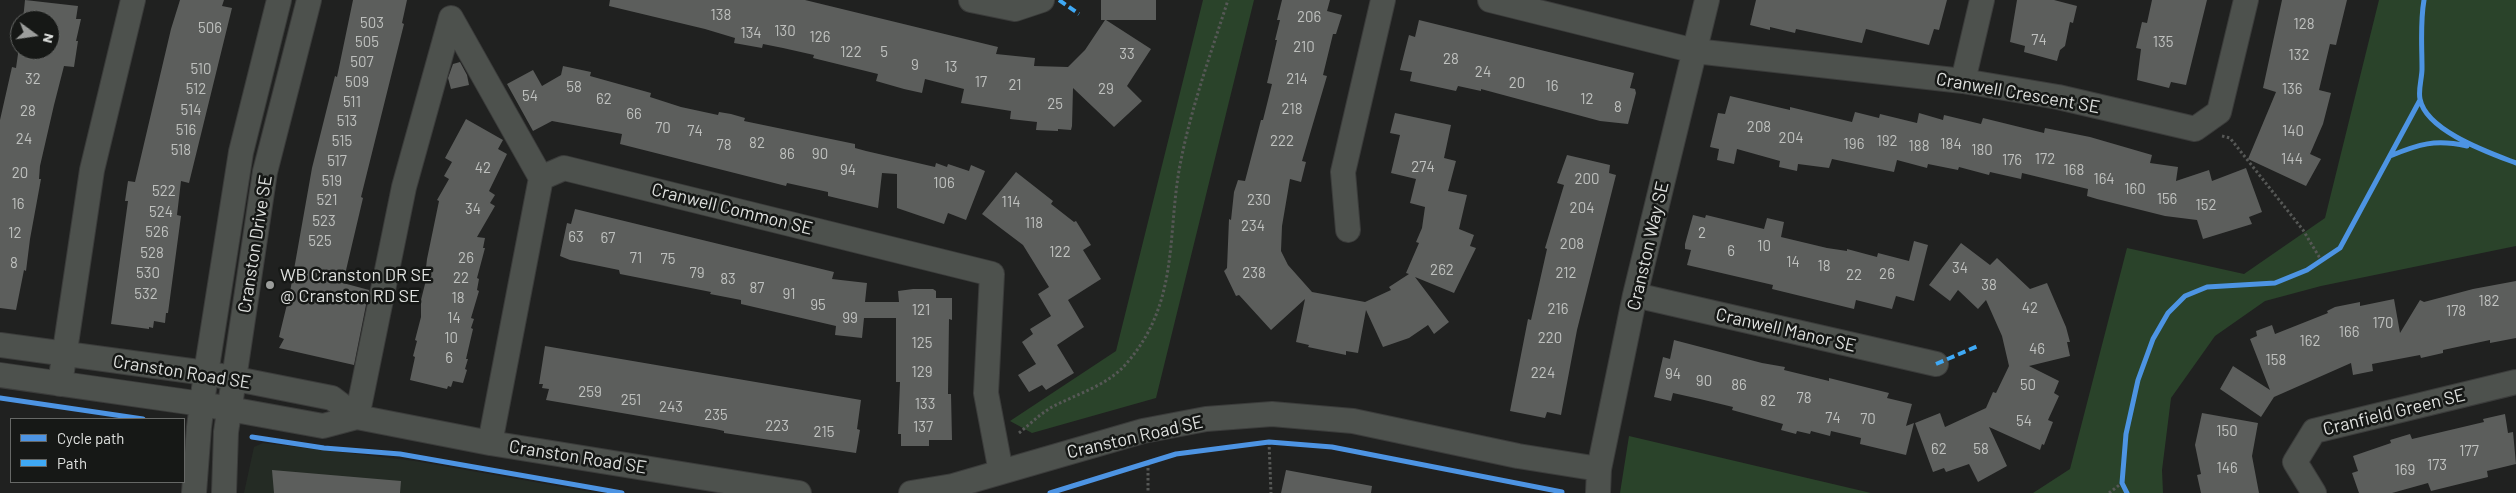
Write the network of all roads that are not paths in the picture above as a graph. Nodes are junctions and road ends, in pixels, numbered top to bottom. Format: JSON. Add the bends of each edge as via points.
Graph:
{"nodes":[{"id":1,"x":133,"y":0,"type":"edge"},
{"id":2,"x":279,"y":0,"type":"edge"},
{"id":3,"x":309,"y":0,"type":"edge"},
{"id":4,"x":971,"y":0,"type":"edge"},
{"id":5,"x":1042,"y":0,"type":"edge"},
{"id":6,"x":1384,"y":0,"type":"edge"},
{"id":7,"x":1490,"y":0,"type":"edge"},
{"id":8,"x":1707,"y":0,"type":"edge"},
{"id":9,"x":1982,"y":0,"type":"edge"},
{"id":10,"x":2246,"y":0,"type":"edge"},
{"id":11,"x":1695,"y":51,"type":"junction"},
{"id":12,"x":1963,"y":81,"type":"junction"},
{"id":13,"x":541,"y":178,"type":"junction"},
{"id":14,"x":1348,"y":230,"type":"dead end"},
{"id":15,"x":1635,"y":296,"type":"junction"},
{"id":16,"x":0,"y":345,"type":"edge"},
{"id":17,"x":64,"y":355,"type":"junction"},
{"id":18,"x":1936,"y":364,"type":"dead end"},
{"id":19,"x":206,"y":373,"type":"junction"},
{"id":20,"x":0,"y":376,"type":"edge"},
{"id":21,"x":234,"y":379,"type":"junction"},
{"id":22,"x":2516,"y":382,"type":"edge"},
{"id":23,"x":60,"y":384,"type":"junction"},
{"id":24,"x":202,"y":404,"type":"junction"},
{"id":25,"x":230,"y":410,"type":"junction"},
{"id":26,"x":357,"y":417,"type":"junction"},
{"id":27,"x":490,"y":443,"type":"junction"},
{"id":28,"x":1599,"y":469,"type":"junction"},
{"id":29,"x":1001,"y":472,"type":"junction"},
{"id":30,"x":194,"y":493,"type":"edge"},
{"id":31,"x":224,"y":493,"type":"edge"},
{"id":32,"x":800,"y":493,"type":"edge"},
{"id":33,"x":911,"y":493,"type":"edge"},
{"id":34,"x":1598,"y":493,"type":"edge"},
{"id":35,"x":2314,"y":493,"type":"edge"}],
"edges":[{"from":1,"to":17,"type":"street","via":[[92,170]]},
{"from":2,"to":19,"type":"street","name":"Cranston Drive SE","via":[[241,152]]},
{"from":3,"to":21,"type":"street","name":"Cranston Drive SE","via":[[265,172]]},
{"from":4,"to":5,"type":"street","via":[[1015,9]]},
{"from":6,"to":14,"type":"street","via":[[1343,172]]},
{"from":7,"to":11,"type":"street","name":"Cranwell Crescent SE"},
{"from":8,"to":11,"type":"street","name":"Cranston Way SE"},
{"from":9,"to":12,"type":"street"},
{"from":10,"to":12,"type":"street","name":"Cranwell Crescent SE","via":[[2219,112],[2195,129],[2058,97]]},
{"from":11,"to":12,"type":"street","name":"Cranwell Crescent SE"},
{"from":11,"to":15,"type":"street","name":"Cranston Way SE"},
{"from":13,"to":26,"type":"street","via":[[451,18],[404,187]]},
{"from":13,"to":27,"type":"street"},
{"from":13,"to":29,"type":"street","name":"Cranwell Common SE","via":[[564,168],[992,274],[986,393]]},
{"from":15,"to":18,"type":"street","name":"Cranwell Manor SE"},
{"from":15,"to":28,"type":"street","name":"Cranston Way SE"},
{"from":16,"to":17,"type":"street","name":"Cranston Road SE"},
{"from":17,"to":19,"type":"street","name":"Cranston Road SE"},
{"from":17,"to":23,"type":"street"},
{"from":19,"to":21,"type":"street","name":"Cranston Road SE"},
{"from":19,"to":24,"type":"street","name":"Cranston Drive SE"},
{"from":20,"to":23,"type":"street","name":"Cranston Road SE"},
{"from":21,"to":25,"type":"street","name":"Cranston Drive SE"},
{"from":21,"to":26,"type":"street","name":"Cranston Road SE","via":[[332,398]]},
{"from":22,"to":35,"type":"street","name":"Cranfield Green SE","via":[[2314,431],[2295,462]]},
{"from":23,"to":24,"type":"street","name":"Cranston Road SE"},
{"from":24,"to":25,"type":"street","name":"Cranston Road SE"},
{"from":24,"to":30,"type":"street","name":"Cranston Drive SE"},
{"from":25,"to":26,"type":"street","name":"Cranston Road SE","via":[[322,426]]},
{"from":25,"to":31,"type":"street","name":"Cranston Drive SE"},
{"from":26,"to":27,"type":"street","name":"Cranston Road SE"},
{"from":27,"to":32,"type":"street","name":"Cranston Road SE"},
{"from":28,"to":29,"type":"street","name":"Cranston Road SE","via":[[1518,456],[1353,421],[1272,414],[1206,419],[1143,431]]},
{"from":28,"to":34,"type":"street","name":"Cranston Way SE"},
{"from":29,"to":33,"type":"street","name":"Cranston Road SE","via":[[953,486]]}]}
